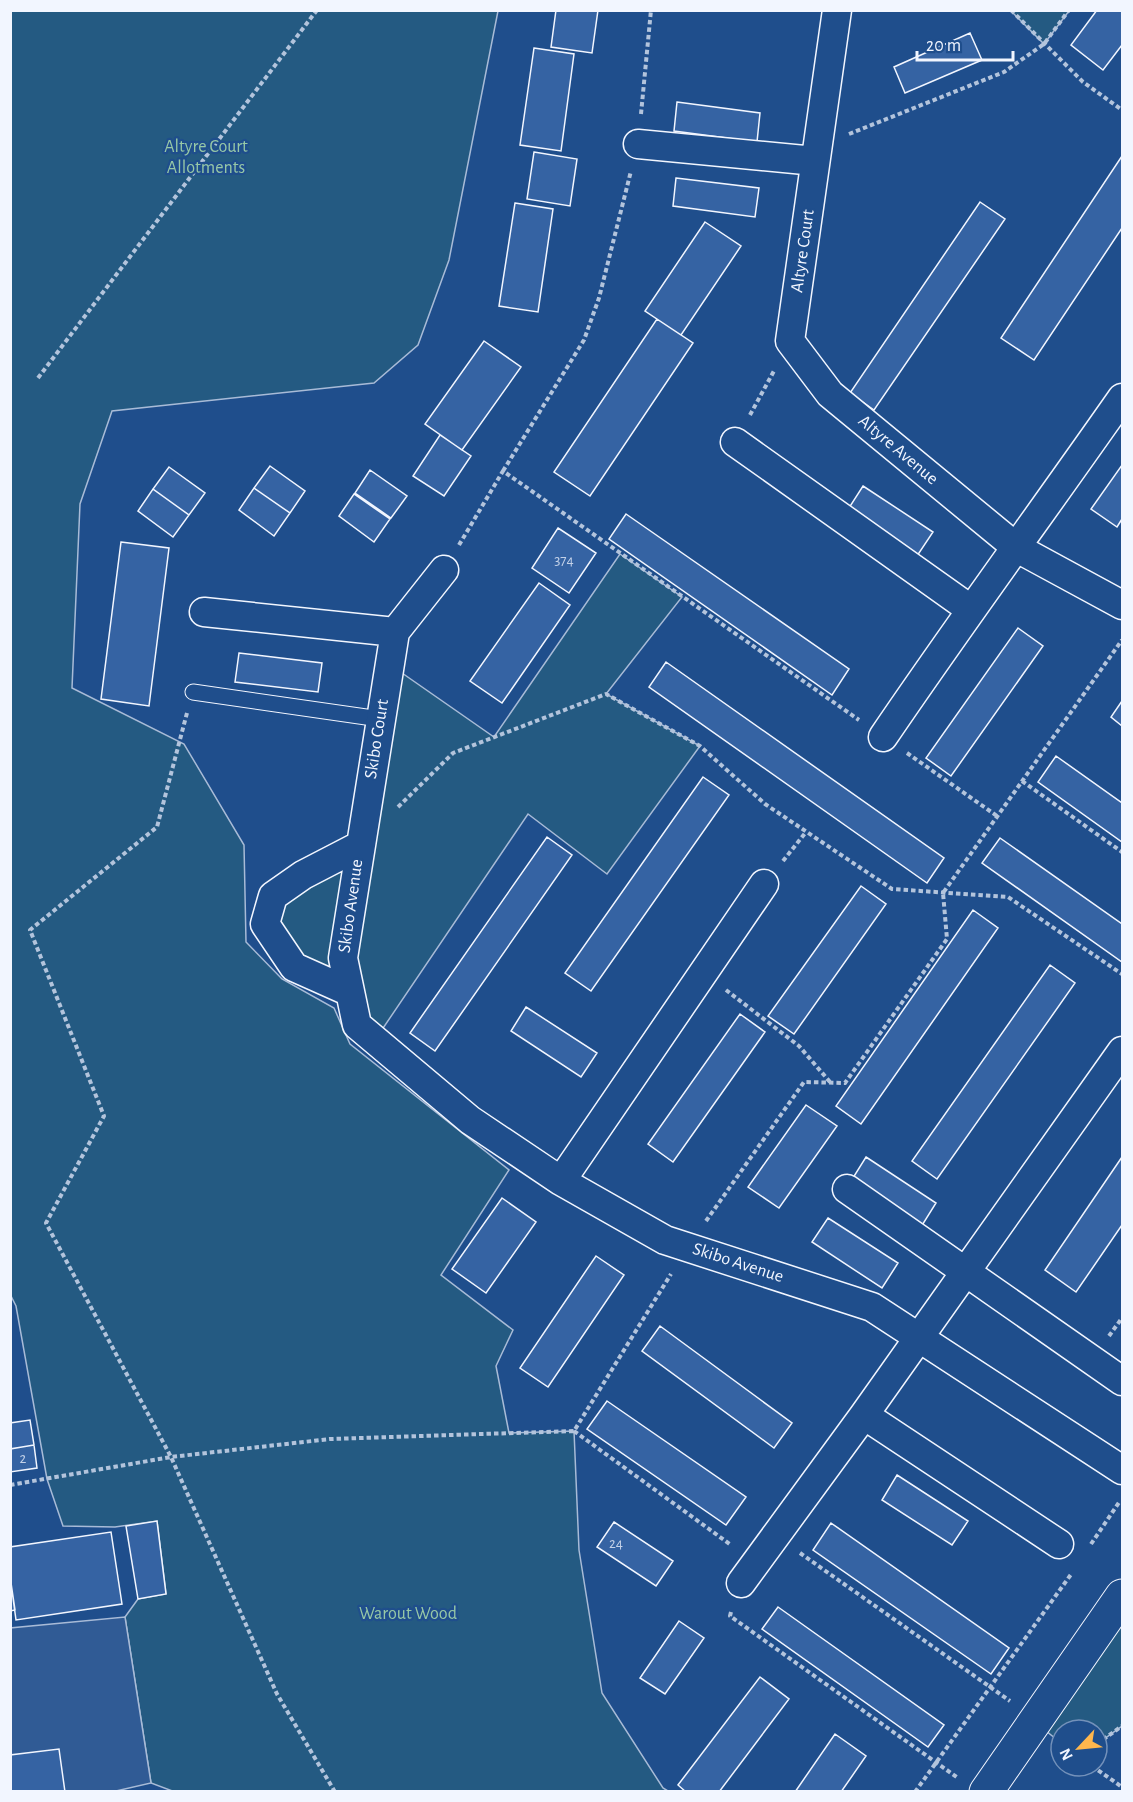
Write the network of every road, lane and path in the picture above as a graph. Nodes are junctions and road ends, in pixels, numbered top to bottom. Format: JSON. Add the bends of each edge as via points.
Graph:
{"nodes":[{"id":1,"x":317,"y":10,"type":"edge"},
{"id":2,"x":651,"y":10,"type":"edge"},
{"id":3,"x":837,"y":10,"type":"edge"},
{"id":4,"x":1011,"y":10,"type":"edge"},
{"id":5,"x":1069,"y":10,"type":"edge"},
{"id":6,"x":1044,"y":44,"type":"junction"},
{"id":7,"x":1122,"y":110,"type":"edge"},
{"id":8,"x":638,"y":144,"type":"junction"},
{"id":9,"x":816,"y":154,"type":"junction"},
{"id":10,"x":790,"y":341,"type":"junction"},
{"id":11,"x":38,"y":378,"type":"dead end"},
{"id":12,"x":1122,"y":398,"type":"edge"},
{"id":13,"x":735,"y":442,"type":"joint"},
{"id":14,"x":503,"y":471,"type":"junction"},
{"id":15,"x":1017,"y":548,"type":"junction"},
{"id":16,"x":444,"y":570,"type":"joint"},
{"id":17,"x":1122,"y":605,"type":"edge"},
{"id":18,"x":969,"y":609,"type":"junction"},
{"id":19,"x":204,"y":612,"type":"dead end"},
{"id":20,"x":395,"y":632,"type":"junction"},
{"id":21,"x":1122,"y":640,"type":"edge"},
{"id":22,"x":193,"y":692,"type":"joint"},
{"id":23,"x":380,"y":719,"type":"junction"},
{"id":24,"x":883,"y":737,"type":"junction"},
{"id":25,"x":1022,"y":781,"type":"junction"},
{"id":26,"x":997,"y":816,"type":"junction"},
{"id":27,"x":806,"y":832,"type":"junction"},
{"id":28,"x":359,"y":846,"type":"junction"},
{"id":29,"x":1122,"y":852,"type":"edge"},
{"id":30,"x":764,"y":885,"type":"joint"},
{"id":31,"x":943,"y":893,"type":"junction"},
{"id":32,"x":703,"y":973,"type":"junction"},
{"id":33,"x":1122,"y":974,"type":"edge"},
{"id":34,"x":350,"y":992,"type":"junction"},
{"id":35,"x":1122,"y":1051,"type":"edge"},
{"id":36,"x":831,"y":1083,"type":"junction"},
{"id":37,"x":561,"y":1181,"type":"junction"},
{"id":38,"x":847,"y":1189,"type":"dead end"},
{"id":39,"x":688,"y":1246,"type":"junction"},
{"id":40,"x":965,"y":1271,"type":"junction"},
{"id":41,"x":919,"y":1335,"type":"junction"},
{"id":42,"x":1122,"y":1381,"type":"edge"},
{"id":43,"x":864,"y":1415,"type":"junction"},
{"id":44,"x":574,"y":1431,"type":"junction"},
{"id":45,"x":171,"y":1457,"type":"junction"},
{"id":46,"x":1122,"y":1470,"type":"edge"},
{"id":47,"x":10,"y":1485,"type":"edge"},
{"id":48,"x":1122,"y":1497,"type":"edge"},
{"id":49,"x":775,"y":1536,"type":"junction"},
{"id":50,"x":1072,"y":1548,"type":"joint"},
{"id":51,"x":1073,"y":1570,"type":"dead end"},
{"id":52,"x":748,"y":1573,"type":"junction"},
{"id":53,"x":1122,"y":1596,"type":"edge"},
{"id":54,"x":990,"y":1685,"type":"junction"},
{"id":55,"x":1122,"y":1726,"type":"edge"},
{"id":56,"x":1109,"y":1735,"type":"edge"},
{"id":57,"x":934,"y":1763,"type":"junction"},
{"id":58,"x":1109,"y":1778,"type":"edge"},
{"id":59,"x":1122,"y":1787,"type":"edge"},
{"id":60,"x":335,"y":1791,"type":"edge"},
{"id":61,"x":915,"y":1791,"type":"edge"},
{"id":62,"x":986,"y":1791,"type":"edge"}],
"edges":[{"from":1,"to":11,"type":"path"},
{"from":2,"to":8,"type":"path"},
{"from":3,"to":9,"type":"street","name":"Altyre Court"},
{"from":4,"to":6,"type":"path"},
{"from":5,"to":6,"type":"path"},
{"from":6,"to":7,"type":"path","via":[[1083,82]]},
{"from":6,"to":9,"type":"path","via":[[1004,72]]},
{"from":8,"to":9,"type":"street"},
{"from":8,"to":14,"type":"path","via":[[599,298],[584,340]]},
{"from":9,"to":10,"type":"street","name":"Altyre Court"},
{"from":10,"to":13,"type":"path"},
{"from":10,"to":15,"type":"street","name":"Altyre Avenue","via":[[830,394]]},
{"from":12,"to":15,"type":"street"},
{"from":13,"to":18,"type":"street"},
{"from":14,"to":16,"type":"path"},
{"from":14,"to":24,"type":"path"},
{"from":15,"to":17,"type":"street","name":"Altyre Avenue"},
{"from":15,"to":18,"type":"street"},
{"from":16,"to":20,"type":"street","name":"Skibo Court"},
{"from":18,"to":24,"type":"street"},
{"from":19,"to":20,"type":"street"},
{"from":20,"to":23,"type":"street","name":"Skibo Court"},
{"from":21,"to":25,"type":"path"},
{"from":22,"to":23,"type":"lane"},
{"from":22,"to":45,"type":"path","via":[[157,827],[30,930],[104,1116],[46,1223]]},
{"from":23,"to":28,"type":"street","name":"Skibo Court"},
{"from":24,"to":26,"type":"path"},
{"from":25,"to":26,"type":"path"},
{"from":25,"to":29,"type":"path"},
{"from":26,"to":31,"type":"path"},
{"from":27,"to":28,"type":"path","via":[[765,804],[700,746],[606,694],[453,753]]},
{"from":27,"to":30,"type":"path"},
{"from":27,"to":31,"type":"path","via":[[892,889]]},
{"from":28,"to":34,"type":"street","name":"Skibo Avenue","via":[[343,958]]},
{"from":28,"to":34,"type":"street","name":"Skibo Avenue","via":[[303,875],[273,896],[265,924],[294,967]]},
{"from":30,"to":32,"type":"street"},
{"from":31,"to":33,"type":"path","via":[[1008,897]]},
{"from":31,"to":36,"type":"path","via":[[946,939],[845,1083]]},
{"from":32,"to":36,"type":"path","via":[[799,1046]]},
{"from":32,"to":37,"type":"street"},
{"from":34,"to":37,"type":"street","name":"Skibo Avenue","via":[[357,1025],[470,1120]]},
{"from":35,"to":40,"type":"street"},
{"from":36,"to":39,"type":"path","via":[[804,1082]]},
{"from":37,"to":39,"type":"street","name":"Skibo Avenue","via":[[665,1239]]},
{"from":38,"to":40,"type":"street"},
{"from":39,"to":41,"type":"street","name":"Skibo Avenue","via":[[872,1307]]},
{"from":39,"to":44,"type":"path"},
{"from":40,"to":41,"type":"street"},
{"from":40,"to":42,"type":"street"},
{"from":41,"to":43,"type":"street"},
{"from":41,"to":46,"type":"street","name":"Skibo Avenue"},
{"from":43,"to":49,"type":"street"},
{"from":43,"to":50,"type":"street"},
{"from":44,"to":45,"type":"path","via":[[330,1439]]},
{"from":44,"to":52,"type":"path"},
{"from":45,"to":47,"type":"path"},
{"from":45,"to":60,"type":"path","via":[[277,1694]]},
{"from":48,"to":50,"type":"path"},
{"from":49,"to":52,"type":"street"},
{"from":49,"to":54,"type":"path"},
{"from":51,"to":54,"type":"path"},
{"from":52,"to":57,"type":"path","via":[[730,1616]]},
{"from":53,"to":62,"type":"street"},
{"from":54,"to":57,"type":"path"},
{"from":55,"to":56,"type":"path"},
{"from":57,"to":61,"type":"path"},
{"from":58,"to":59,"type":"path"}]}
